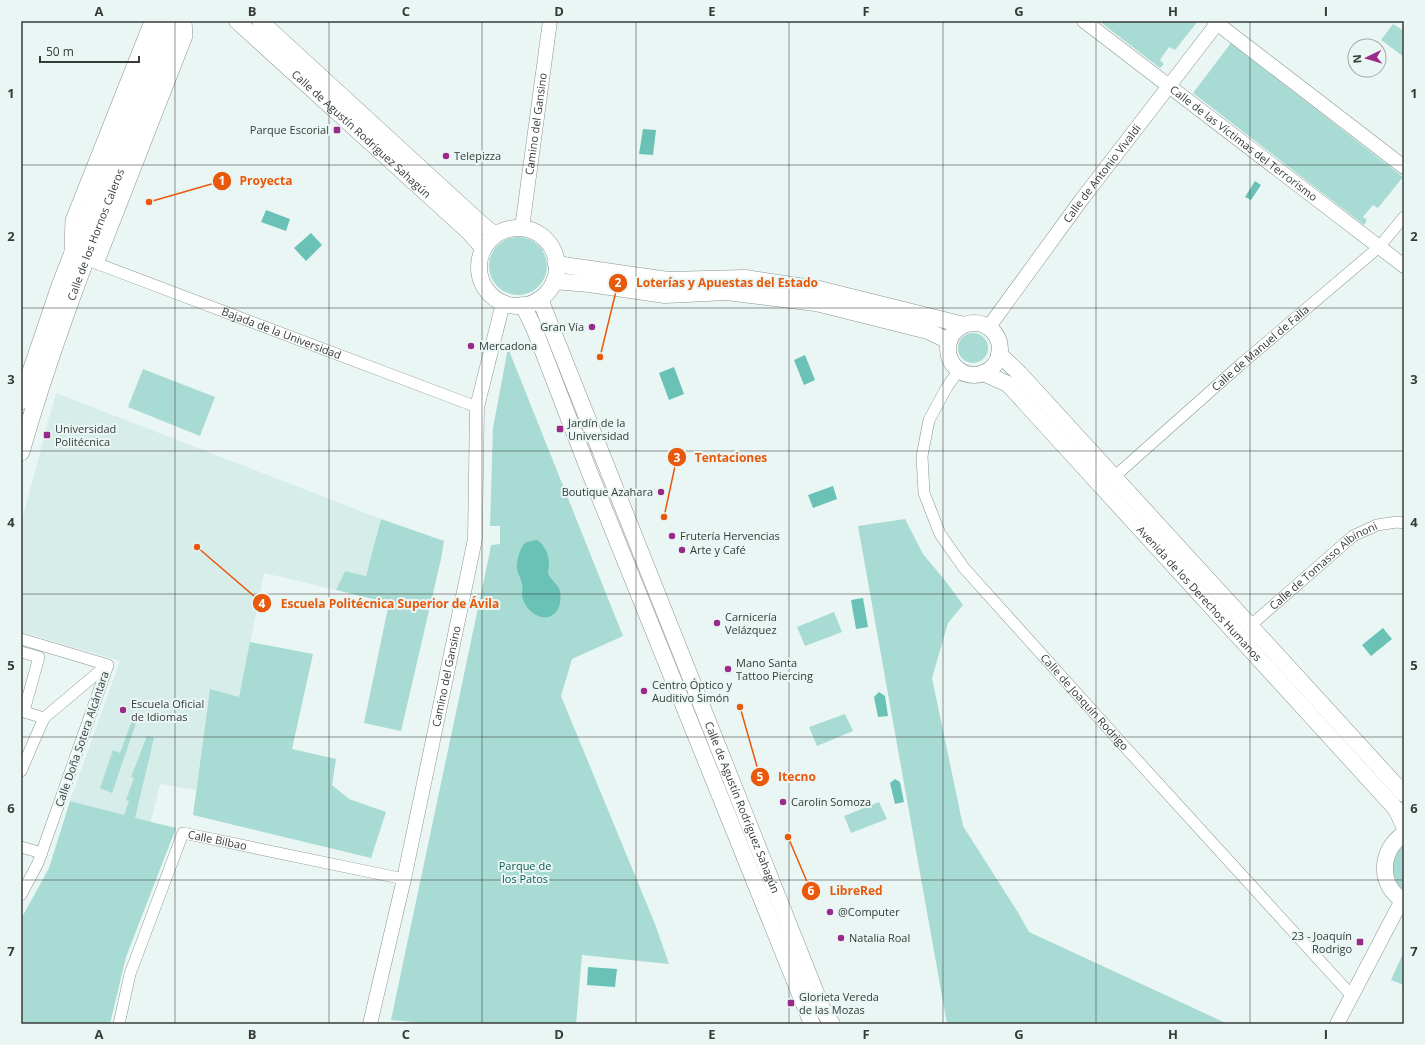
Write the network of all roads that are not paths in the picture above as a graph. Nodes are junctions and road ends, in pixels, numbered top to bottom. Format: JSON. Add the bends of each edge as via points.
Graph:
{"nodes":[{"id":1,"x":150,"y":21,"type":"edge"},
{"id":2,"x":162,"y":21,"type":"edge"},
{"id":3,"x":182,"y":21,"type":"edge"},
{"id":4,"x":186,"y":21,"type":"edge"},
{"id":5,"x":237,"y":21,"type":"edge"},
{"id":6,"x":260,"y":21,"type":"edge"},
{"id":7,"x":550,"y":21,"type":"edge"},
{"id":8,"x":1084,"y":21,"type":"edge"},
{"id":9,"x":1216,"y":22,"type":"edge"},
{"id":10,"x":1169,"y":87,"type":"junction"},
{"id":11,"x":1404,"y":167,"type":"edge"},
{"id":12,"x":1404,"y":217,"type":"edge"},
{"id":13,"x":522,"y":228,"type":"junction"},
{"id":14,"x":495,"y":235,"type":"junction"},
{"id":15,"x":1379,"y":247,"type":"junction"},
{"id":16,"x":483,"y":248,"type":"junction"},
{"id":17,"x":84,"y":261,"type":"junction"},
{"id":18,"x":556,"y":264,"type":"junction"},
{"id":19,"x":1404,"y":266,"type":"edge"},
{"id":20,"x":554,"y":281,"type":"junction"},
{"id":21,"x":540,"y":299,"type":"junction"},
{"id":22,"x":503,"y":303,"type":"junction"},
{"id":23,"x":523,"y":305,"type":"junction"},
{"id":24,"x":964,"y":325,"type":"junction"},
{"id":25,"x":988,"y":328,"type":"junction"},
{"id":26,"x":949,"y":341,"type":"junction"},
{"id":27,"x":999,"y":354,"type":"junction"},
{"id":28,"x":959,"y":370,"type":"junction"},
{"id":29,"x":983,"y":373,"type":"junction"},
{"id":30,"x":21,"y":401,"type":"edge"},
{"id":31,"x":477,"y":407,"type":"junction"},
{"id":32,"x":21,"y":452,"type":"edge"},
{"id":33,"x":1114,"y":477,"type":"junction"},
{"id":34,"x":1404,"y":523,"type":"edge"},
{"id":35,"x":1251,"y":626,"type":"junction"},
{"id":36,"x":21,"y":639,"type":"edge"},
{"id":37,"x":21,"y":652,"type":"edge"},
{"id":38,"x":108,"y":665,"type":"junction"},
{"id":39,"x":22,"y":711,"type":"edge"},
{"id":40,"x":44,"y":718,"type":"junction"},
{"id":41,"x":21,"y":771,"type":"edge"},
{"id":42,"x":1404,"y":794,"type":"edge"},
{"id":43,"x":1404,"y":826,"type":"edge"},
{"id":44,"x":1404,"y":834,"type":"edge"},
{"id":45,"x":21,"y":847,"type":"edge"},
{"id":46,"x":42,"y":853,"type":"junction"},
{"id":47,"x":404,"y":879,"type":"junction"},
{"id":48,"x":21,"y":895,"type":"edge"},
{"id":49,"x":1403,"y":901,"type":"edge"},
{"id":50,"x":1352,"y":996,"type":"junction"},
{"id":51,"x":118,"y":1024,"type":"edge"},
{"id":52,"x":370,"y":1024,"type":"edge"},
{"id":53,"x":812,"y":1024,"type":"edge"},
{"id":54,"x":832,"y":1024,"type":"edge"},
{"id":55,"x":1338,"y":1024,"type":"edge"}],
"edges":[{"from":1,"to":17,"type":"street","name":"Calle de los Hornos Caleros","via":[[71,220]]},
{"from":2,"to":17,"type":"main road","name":"Calle de los Hornos Caleros"},
{"from":3,"to":17,"type":"main road","name":"Calle de los Hornos Caleros"},
{"from":4,"to":17,"type":"street","name":"Calle de los Hornos Caleros","via":[[187,36]]},
{"from":5,"to":16,"type":"main road","name":"Calle de Agustín Rodríguez Sahagún","via":[[468,231]]},
{"from":6,"to":14,"type":"main road","name":"Calle de Agustín Rodríguez Sahagún"},
{"from":7,"to":13,"type":"street","name":"Camino del Gansino"},
{"from":8,"to":10,"type":"street","name":"Calle de las Víctimas del Terrorismo"},
{"from":9,"to":10,"type":"street","name":"Calle de Antonio Vivaldi"},
{"from":9,"to":11,"type":"street"},
{"from":10,"to":15,"type":"street","name":"Calle de las Víctimas del Terrorismo"},
{"from":10,"to":25,"type":"street","name":"Calle de Antonio Vivaldi","via":[[1082,199]]},
{"from":12,"to":15,"type":"street","name":"Calle de Manuel de Falla"},
{"from":13,"to":14,"type":"main road","via":[[508,229]]},
{"from":13,"to":18,"type":"main road","via":[[539,234],[546,240],[555,255]]},
{"from":14,"to":16,"type":"main road"},
{"from":15,"to":19,"type":"street","name":"Calle de las Víctimas del Terrorismo"},
{"from":15,"to":33,"type":"street","name":"Calle de Manuel de Falla"},
{"from":16,"to":22,"type":"main road","via":[[479,269],[481,280],[486,290]]},
{"from":17,"to":30,"type":"main road","name":"Calle de los Hornos Caleros"},
{"from":17,"to":31,"type":"street","name":"Bajada de la Universidad"},
{"from":17,"to":32,"type":"main road","name":"Calle de los Hornos Caleros","via":[[38,392]]},
{"from":18,"to":20,"type":"main road"},
{"from":18,"to":24,"type":"main road","via":[[668,280],[745,278],[819,289]]},
{"from":20,"to":21,"type":"main road"},
{"from":20,"to":26,"type":"main road","via":[[666,295],[727,292],[816,303],[928,331]]},
{"from":21,"to":23,"type":"main road"},
{"from":21,"to":54,"type":"main road","name":"Calle de Agustín Rodríguez Sahagún","via":[[822,1008]]},
{"from":22,"to":23,"type":"main road"},
{"from":22,"to":31,"type":"street","name":"Camino del Gansino"},
{"from":23,"to":53,"type":"main road","name":"Calle de Agustín Rodríguez Sahagún"},
{"from":24,"to":25,"type":"main road","via":[[981,324]]},
{"from":24,"to":26,"type":"main road","via":[[952,334]]},
{"from":25,"to":27,"type":"main road","via":[[998,340]]},
{"from":26,"to":28,"type":"main road","via":[[949,357]]},
{"from":27,"to":29,"type":"main road","via":[[996,362]]},
{"from":27,"to":33,"type":"main road","name":"Avenida de los Derechos Humanos"},
{"from":28,"to":29,"type":"main road","via":[[967,374]]},
{"from":28,"to":50,"type":"street","name":"Calle de Joaquín Rodrigo","via":[[929,420],[922,456],[924,493],[940,534],[964,568]]},
{"from":29,"to":43,"type":"main road","name":"Avenida de los Derechos Humanos","via":[[1008,384],[1396,809]]},
{"from":31,"to":47,"type":"street","name":"Camino del Gansino","via":[[475,539]]},
{"from":33,"to":35,"type":"main road","name":"Avenida de los Derechos Humanos"},
{"from":34,"to":35,"type":"street","name":"Calle de Tomasso Albinoni","via":[[1377,525],[1353,536]]},
{"from":35,"to":42,"type":"main road","name":"Avenida de los Derechos Humanos"},
{"from":36,"to":38,"type":"street","name":"Calle Doña Sotera Alcántara"},
{"from":37,"to":39,"type":"street","via":[[38,657]]},
{"from":38,"to":40,"type":"street"},
{"from":38,"to":46,"type":"street","name":"Calle Doña Sotera Alcántara"},
{"from":39,"to":40,"type":"street"},
{"from":40,"to":41,"type":"street"},
{"from":44,"to":49,"type":"main road","via":[[1391,845],[1384,865],[1388,885]]},
{"from":45,"to":46,"type":"street"},
{"from":46,"to":48,"type":"street","name":"Calle Doña Sotera Alcántara"},
{"from":47,"to":51,"type":"street","name":"Calle Bilbao","via":[[183,833],[130,974]]},
{"from":47,"to":52,"type":"street","name":"Camino del Gansino"},
{"from":49,"to":50,"type":"street"},
{"from":50,"to":55,"type":"street"}]}
